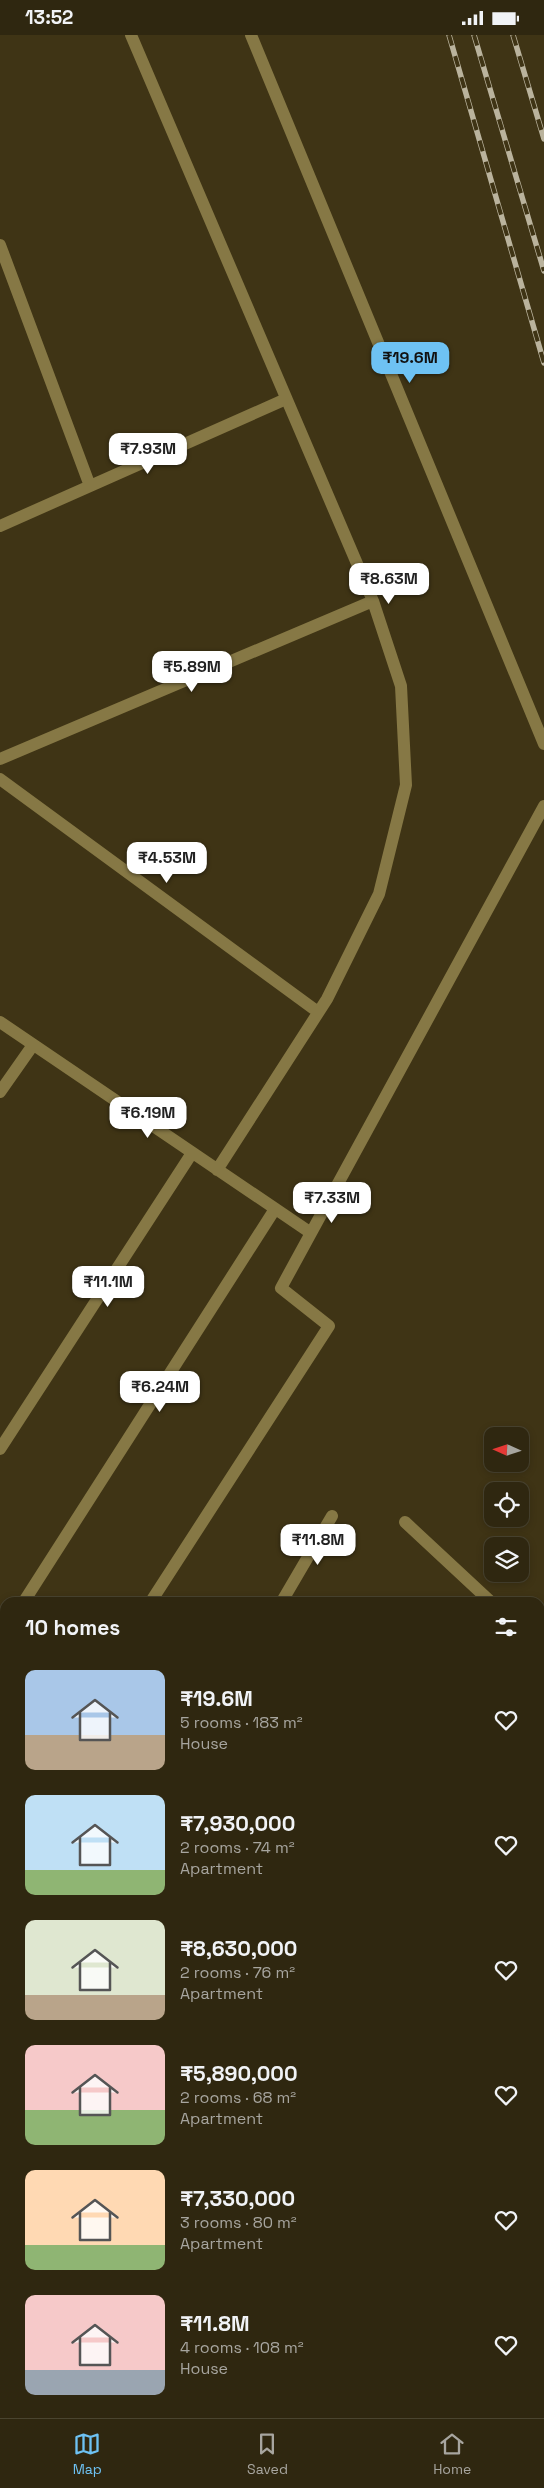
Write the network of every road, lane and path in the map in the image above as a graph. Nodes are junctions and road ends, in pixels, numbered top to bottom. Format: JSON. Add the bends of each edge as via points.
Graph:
{"nodes":[{"id":1,"x":130,"y":35,"type":"edge"},
{"id":2,"x":251,"y":35,"type":"edge"},
{"id":3,"x":0,"y":245,"type":"edge"},
{"id":4,"x":286,"y":399,"type":"junction"},
{"id":5,"x":90,"y":486,"type":"junction"},
{"id":6,"x":0,"y":526,"type":"edge"},
{"id":7,"x":373,"y":601,"type":"junction"},
{"id":8,"x":544,"y":744,"type":"edge"},
{"id":9,"x":0,"y":759,"type":"edge"},
{"id":10,"x":0,"y":779,"type":"edge"},
{"id":11,"x":544,"y":806,"type":"edge"},
{"id":12,"x":318,"y":1012,"type":"junction"},
{"id":13,"x":0,"y":1022,"type":"edge"},
{"id":14,"x":33,"y":1045,"type":"junction"},
{"id":15,"x":0,"y":1092,"type":"edge"},
{"id":16,"x":192,"y":1153,"type":"junction"},
{"id":17,"x":217,"y":1170,"type":"junction"},
{"id":18,"x":275,"y":1209,"type":"junction"},
{"id":19,"x":311,"y":1233,"type":"junction"},
{"id":20,"x":0,"y":1449,"type":"edge"},
{"id":21,"x":332,"y":1516,"type":"dead end"},
{"id":22,"x":404,"y":1522,"type":"dead end"},
{"id":23,"x":26,"y":1597,"type":"edge"},
{"id":24,"x":154,"y":1597,"type":"edge"},
{"id":25,"x":285,"y":1597,"type":"edge"},
{"id":26,"x":485,"y":1597,"type":"edge"}],
"edges":[{"from":1,"to":4,"type":"street"},
{"from":2,"to":8,"type":"street"},
{"from":3,"to":5,"type":"street"},
{"from":4,"to":5,"type":"street"},
{"from":4,"to":7,"type":"street"},
{"from":5,"to":6,"type":"street"},
{"from":7,"to":9,"type":"street"},
{"from":7,"to":12,"type":"street","via":[[401,686],[406,785],[379,894]]},
{"from":10,"to":12,"type":"street"},
{"from":11,"to":19,"type":"street"},
{"from":12,"to":17,"type":"street"},
{"from":13,"to":14,"type":"street"},
{"from":14,"to":15,"type":"street"},
{"from":14,"to":16,"type":"street"},
{"from":16,"to":17,"type":"street"},
{"from":16,"to":20,"type":"street"},
{"from":17,"to":18,"type":"street"},
{"from":18,"to":19,"type":"street"},
{"from":18,"to":23,"type":"street"},
{"from":19,"to":24,"type":"street","via":[[281,1288],[329,1326]]},
{"from":21,"to":25,"type":"street"},
{"from":22,"to":26,"type":"street"}]}
